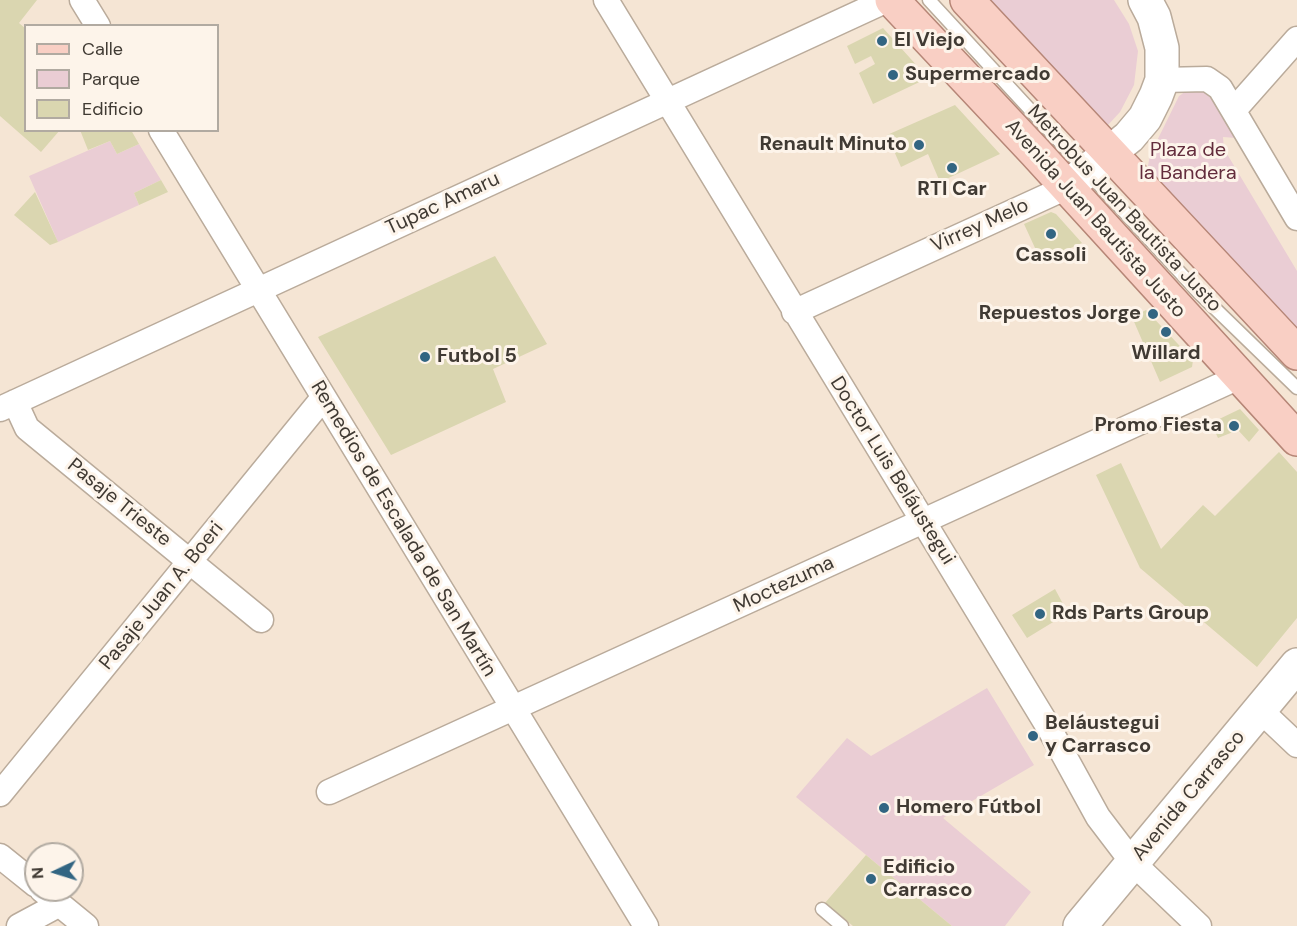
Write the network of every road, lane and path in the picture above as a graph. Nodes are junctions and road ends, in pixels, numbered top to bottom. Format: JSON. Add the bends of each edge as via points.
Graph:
{"nodes":[{"id":1,"x":82,"y":0,"type":"edge"},
{"id":2,"x":606,"y":0,"type":"edge"},
{"id":3,"x":887,"y":0,"type":"edge"},
{"id":4,"x":892,"y":0,"type":"edge"},
{"id":5,"x":929,"y":0,"type":"edge"},
{"id":6,"x":967,"y":0,"type":"edge"},
{"id":7,"x":1145,"y":0,"type":"edge"},
{"id":8,"x":97,"y":24,"type":"edge"},
{"id":9,"x":1297,"y":39,"type":"edge"},
{"id":10,"x":1162,"y":80,"type":"junction"},
{"id":11,"x":667,"y":101,"type":"junction"},
{"id":12,"x":1235,"y":109,"type":"junction"},
{"id":13,"x":162,"y":132,"type":"edge"},
{"id":14,"x":1088,"y":171,"type":"junction"},
{"id":15,"x":1297,"y":218,"type":"edge"},
{"id":16,"x":257,"y":289,"type":"junction"},
{"id":17,"x":794,"y":312,"type":"junction"},
{"id":18,"x":1297,"y":353,"type":"edge"},
{"id":19,"x":1239,"y":377,"type":"junction"},
{"id":20,"x":1297,"y":388,"type":"edge"},
{"id":21,"x":323,"y":398,"type":"junction"},
{"id":22,"x":7,"y":406,"type":"edge"},
{"id":23,"x":1297,"y":439,"type":"edge"},
{"id":24,"x":924,"y":522,"type":"junction"},
{"id":25,"x":190,"y":562,"type":"junction"},
{"id":26,"x":261,"y":620,"type":"dead end"},
{"id":27,"x":1297,"y":665,"type":"edge"},
{"id":28,"x":513,"y":709,"type":"junction"},
{"id":29,"x":1260,"y":710,"type":"junction"},
{"id":30,"x":1297,"y":745,"type":"edge"},
{"id":31,"x":329,"y":792,"type":"dead end"},
{"id":32,"x":0,"y":794,"type":"edge"},
{"id":33,"x":0,"y":856,"type":"edge"},
{"id":34,"x":1133,"y":863,"type":"junction"},
{"id":35,"x":24,"y":875,"type":"edge"},
{"id":36,"x":45,"y":902,"type":"edge"},
{"id":37,"x":57,"y":902,"type":"edge"},
{"id":38,"x":822,"y":909,"type":"dead end"},
{"id":39,"x":19,"y":926,"type":"edge"},
{"id":40,"x":86,"y":926,"type":"edge"},
{"id":41,"x":646,"y":926,"type":"edge"},
{"id":42,"x":842,"y":926,"type":"edge"},
{"id":43,"x":1080,"y":926,"type":"edge"},
{"id":44,"x":1199,"y":926,"type":"edge"}],
"edges":[{"from":1,"to":8,"type":"street"},
{"from":2,"to":11,"type":"street","name":"Doctor Luis Beláustegui"},
{"from":3,"to":11,"type":"street","name":"Tupac Amaru"},
{"from":4,"to":14,"type":"main road","name":"Avenida Juan Bautista Justo"},
{"from":5,"to":14,"type":"lane","name":"Metrobus Juan Bautista Justo"},
{"from":6,"to":14,"type":"main road","name":"Avenida Juan Bautista Justo"},
{"from":7,"to":10,"type":"street","via":[[1160,34]]},
{"from":9,"to":12,"type":"street"},
{"from":10,"to":12,"type":"street","via":[[1207,80],[1220,88]]},
{"from":10,"to":14,"type":"street","name":"Virrey Melo","via":[[1145,118],[1129,137]]},
{"from":11,"to":16,"type":"street","name":"Tupac Amaru"},
{"from":11,"to":17,"type":"street","name":"Doctor Luis Beláustegui"},
{"from":12,"to":15,"type":"street"},
{"from":13,"to":16,"type":"street","name":"Remedios de Escalada de San Martín"},
{"from":14,"to":17,"type":"street","name":"Virrey Melo"},
{"from":14,"to":18,"type":"main road","name":"Avenida Juan Bautista Justo"},
{"from":14,"to":19,"type":"main road","name":"Avenida Juan Bautista Justo"},
{"from":14,"to":20,"type":"lane","name":"Metrobus Juan Bautista Justo","via":[[1198,292]]},
{"from":16,"to":21,"type":"street","name":"Remedios de Escalada de San Martín"},
{"from":16,"to":22,"type":"street","name":"Tupac Amaru"},
{"from":17,"to":24,"type":"street","name":"Doctor Luis Beláustegui"},
{"from":19,"to":23,"type":"main road","name":"Avenida Juan Bautista Justo"},
{"from":19,"to":24,"type":"street","name":"Moctezuma"},
{"from":21,"to":25,"type":"street","name":"Pasaje Juan A. Boeri"},
{"from":21,"to":28,"type":"street","name":"Remedios de Escalada de San Martín"},
{"from":22,"to":25,"type":"street","name":"Pasaje Trieste","via":[[27,428]]},
{"from":24,"to":28,"type":"street","name":"Moctezuma"},
{"from":24,"to":34,"type":"street","name":"Doctor Luis Beláustegui","via":[[1049,728],[1098,817]]},
{"from":25,"to":26,"type":"street","name":"Pasaje Trieste"},
{"from":25,"to":32,"type":"street","name":"Pasaje Juan A. Boeri"},
{"from":27,"to":29,"type":"street","name":"Avenida Carrasco"},
{"from":28,"to":31,"type":"street","name":"Moctezuma"},
{"from":28,"to":41,"type":"street","name":"Remedios de Escalada de San Martín"},
{"from":29,"to":30,"type":"street"},
{"from":29,"to":34,"type":"street","name":"Avenida Carrasco"},
{"from":33,"to":35,"type":"street"},
{"from":34,"to":43,"type":"street","name":"Avenida Carrasco"},
{"from":34,"to":44,"type":"street","name":"Doctor Luis Beláustegui"},
{"from":36,"to":39,"type":"street"},
{"from":37,"to":40,"type":"street"},
{"from":38,"to":42,"type":"lane"}]}
